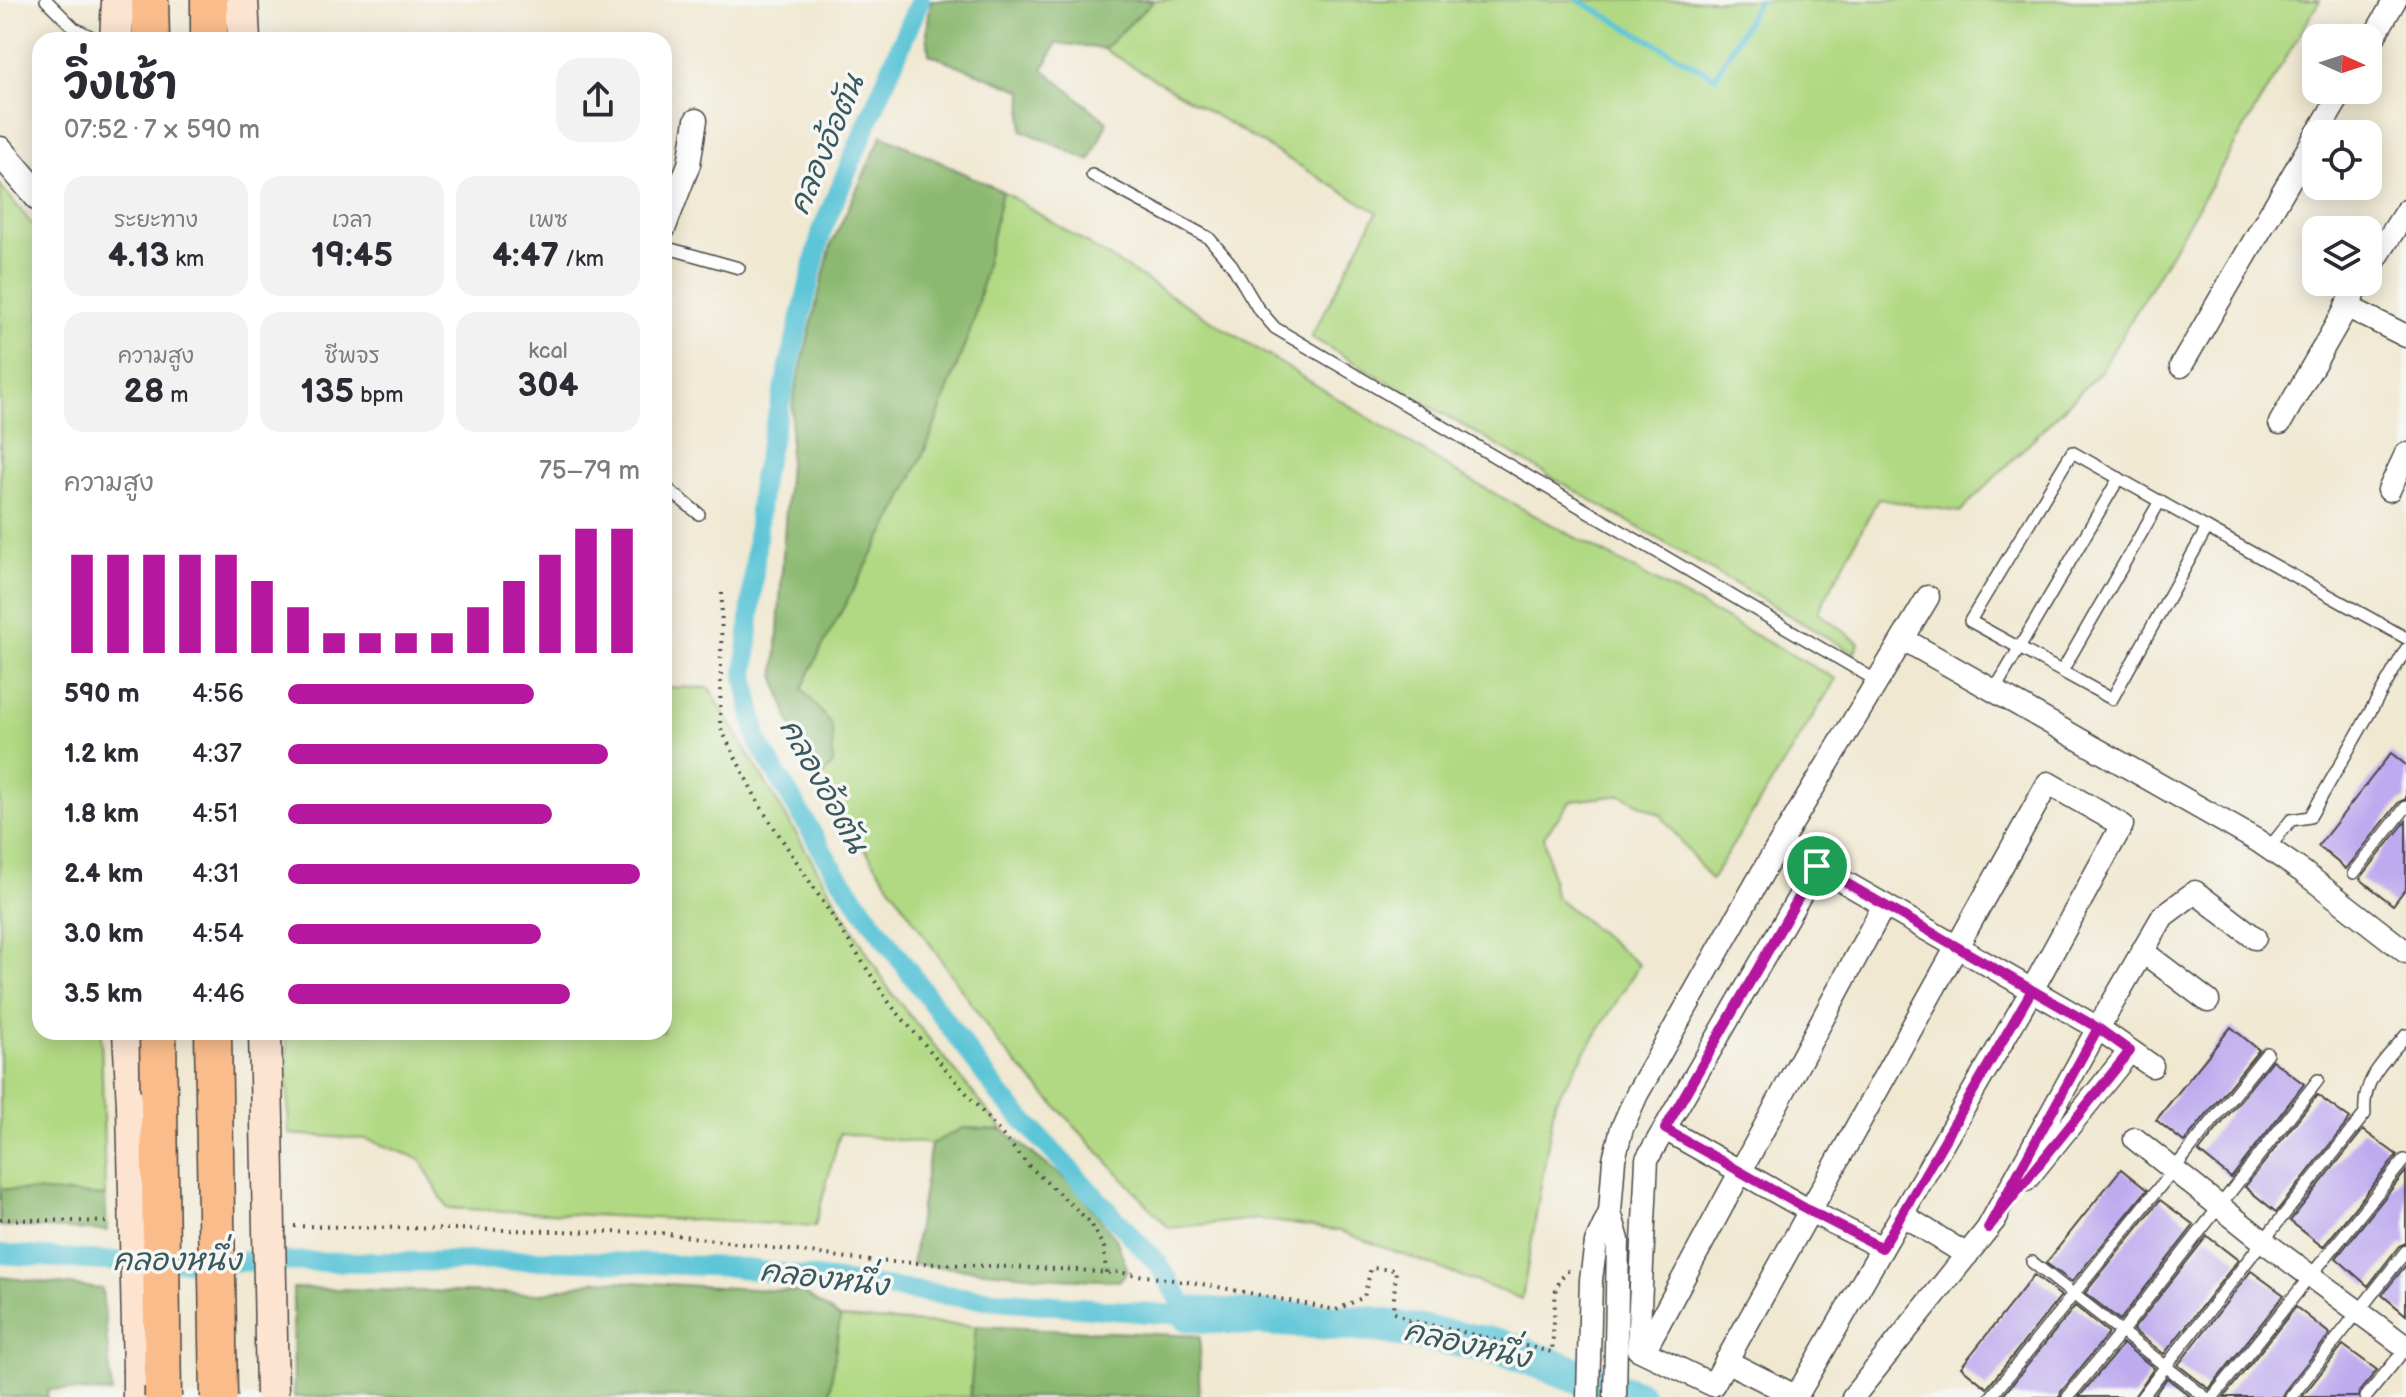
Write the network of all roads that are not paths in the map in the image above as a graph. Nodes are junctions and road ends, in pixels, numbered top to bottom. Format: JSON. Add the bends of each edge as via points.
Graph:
{"nodes":[{"id":1,"x":46,"y":0,"type":"edge"},
{"id":2,"x":118,"y":0,"type":"edge"},
{"id":3,"x":150,"y":0,"type":"edge"},
{"id":4,"x":209,"y":0,"type":"edge"},
{"id":5,"x":242,"y":0,"type":"edge"},
{"id":6,"x":2395,"y":0,"type":"edge"},
{"id":7,"x":2381,"y":24,"type":"edge"},
{"id":8,"x":82,"y":32,"type":"edge"},
{"id":9,"x":116,"y":32,"type":"edge"},
{"id":10,"x":151,"y":32,"type":"edge"},
{"id":11,"x":209,"y":32,"type":"edge"},
{"id":12,"x":244,"y":32,"type":"edge"},
{"id":13,"x":696,"y":120,"type":"dead end"},
{"id":14,"x":0,"y":151,"type":"edge"},
{"id":15,"x":2302,"y":159,"type":"edge"},
{"id":16,"x":1092,"y":175,"type":"dead end"},
{"id":17,"x":32,"y":189,"type":"edge"},
{"id":18,"x":672,"y":208,"type":"edge"},
{"id":19,"x":2406,"y":211,"type":"edge"},
{"id":20,"x":672,"y":249,"type":"edge"},
{"id":21,"x":2382,"y":249,"type":"edge"},
{"id":22,"x":739,"y":268,"type":"dead end"},
{"id":23,"x":2352,"y":296,"type":"edge"},
{"id":24,"x":2346,"y":306,"type":"junction"},
{"id":25,"x":2406,"y":336,"type":"edge"},
{"id":26,"x":2181,"y":366,"type":"dead end"},
{"id":27,"x":2280,"y":423,"type":"dead end"},
{"id":28,"x":2406,"y":454,"type":"edge"},
{"id":29,"x":2119,"y":478,"type":"junction"},
{"id":30,"x":2389,"y":490,"type":"dead end"},
{"id":31,"x":672,"y":492,"type":"edge"},
{"id":32,"x":2160,"y":501,"type":"junction"},
{"id":33,"x":699,"y":514,"type":"dead end"},
{"id":34,"x":2207,"y":528,"type":"junction"},
{"id":35,"x":1928,"y":597,"type":"dead end"},
{"id":36,"x":2406,"y":638,"type":"edge"},
{"id":37,"x":1903,"y":639,"type":"junction"},
{"id":38,"x":2020,"y":647,"type":"junction"},
{"id":39,"x":2406,"y":649,"type":"edge"},
{"id":40,"x":2062,"y":671,"type":"junction"},
{"id":41,"x":1877,"y":681,"type":"junction"},
{"id":42,"x":1994,"y":691,"type":"junction"},
{"id":43,"x":2406,"y":807,"type":"edge"},
{"id":44,"x":1780,"y":845,"type":"junction"},
{"id":45,"x":2269,"y":848,"type":"junction"},
{"id":46,"x":1817,"y":866,"type":"junction"},
{"id":47,"x":2354,"y":873,"type":"dead end"},
{"id":48,"x":1884,"y":905,"type":"junction"},
{"id":49,"x":2255,"y":938,"type":"dead end"},
{"id":50,"x":1957,"y":947,"type":"junction"},
{"id":51,"x":2142,"y":951,"type":"junction"},
{"id":52,"x":2406,"y":952,"type":"edge"},
{"id":53,"x":2032,"y":990,"type":"junction"},
{"id":54,"x":2208,"y":1001,"type":"dead end"},
{"id":55,"x":2098,"y":1028,"type":"junction"},
{"id":56,"x":2406,"y":1035,"type":"edge"},
{"id":57,"x":129,"y":1040,"type":"edge"},
{"id":58,"x":158,"y":1040,"type":"edge"},
{"id":59,"x":213,"y":1040,"type":"edge"},
{"id":60,"x":265,"y":1040,"type":"edge"},
{"id":61,"x":2130,"y":1051,"type":"junction"},
{"id":62,"x":2267,"y":1053,"type":"dead end"},
{"id":63,"x":2152,"y":1066,"type":"dead end"},
{"id":64,"x":2318,"y":1080,"type":"dead end"},
{"id":65,"x":1665,"y":1129,"type":"junction"},
{"id":66,"x":2135,"y":1139,"type":"dead end"},
{"id":67,"x":2404,"y":1160,"type":"dead end"},
{"id":68,"x":2173,"y":1169,"type":"junction"},
{"id":69,"x":1739,"y":1171,"type":"junction"},
{"id":70,"x":2219,"y":1206,"type":"junction"},
{"id":71,"x":1810,"y":1211,"type":"junction"},
{"id":72,"x":1610,"y":1212,"type":"junction"},
{"id":73,"x":1901,"y":1214,"type":"junction"},
{"id":74,"x":1988,"y":1228,"type":"junction"},
{"id":75,"x":2263,"y":1241,"type":"junction"},
{"id":76,"x":1882,"y":1248,"type":"junction"},
{"id":77,"x":2406,"y":1251,"type":"edge"},
{"id":78,"x":1967,"y":1255,"type":"junction"},
{"id":79,"x":2032,"y":1262,"type":"dead end"},
{"id":80,"x":2311,"y":1278,"type":"junction"},
{"id":81,"x":2075,"y":1294,"type":"junction"},
{"id":82,"x":2358,"y":1313,"type":"junction"},
{"id":83,"x":2122,"y":1331,"type":"junction"},
{"id":84,"x":2406,"y":1348,"type":"edge"},
{"id":85,"x":1644,"y":1351,"type":"junction"},
{"id":86,"x":1726,"y":1361,"type":"junction"},
{"id":87,"x":2166,"y":1367,"type":"junction"},
{"id":88,"x":147,"y":1389,"type":"edge"},
{"id":89,"x":272,"y":1396,"type":"edge"},
{"id":90,"x":219,"y":1397,"type":"edge"},
{"id":91,"x":1588,"y":1397,"type":"edge"},
{"id":92,"x":1615,"y":1397,"type":"edge"},
{"id":93,"x":1796,"y":1397,"type":"edge"},
{"id":94,"x":1853,"y":1397,"type":"edge"},
{"id":95,"x":1991,"y":1397,"type":"edge"},
{"id":96,"x":2068,"y":1397,"type":"edge"},
{"id":97,"x":2142,"y":1397,"type":"edge"},
{"id":98,"x":2205,"y":1397,"type":"edge"},
{"id":99,"x":2213,"y":1397,"type":"edge"},
{"id":100,"x":2291,"y":1397,"type":"edge"},
{"id":101,"x":2366,"y":1397,"type":"edge"}],
"edges":[{"from":1,"to":8,"type":"lane"},
{"from":2,"to":9,"type":"main road"},
{"from":3,"to":10,"type":"main road"},
{"from":4,"to":11,"type":"main road"},
{"from":5,"to":12,"type":"main road"},
{"from":6,"to":7,"type":"street"},
{"from":13,"to":18,"type":"street","via":[[689,164]]},
{"from":14,"to":17,"type":"street"},
{"from":15,"to":26,"type":"street"},
{"from":16,"to":41,"type":"lane","via":[[1209,238],[1275,328]]},
{"from":19,"to":21,"type":"street"},
{"from":20,"to":22,"type":"lane"},
{"from":23,"to":24,"type":"street"},
{"from":24,"to":25,"type":"street"},
{"from":24,"to":27,"type":"street"},
{"from":28,"to":30,"type":"street"},
{"from":29,"to":32,"type":"lane"},
{"from":29,"to":38,"type":"lane"},
{"from":29,"to":38,"type":"lane","via":[[2072,452],[1970,621]]},
{"from":31,"to":33,"type":"lane"},
{"from":32,"to":34,"type":"lane"},
{"from":32,"to":40,"type":"lane"},
{"from":34,"to":36,"type":"lane"},
{"from":34,"to":40,"type":"lane","via":[[2112,699]]},
{"from":35,"to":37,"type":"street"},
{"from":37,"to":41,"type":"street"},
{"from":37,"to":42,"type":"street"},
{"from":38,"to":40,"type":"lane"},
{"from":38,"to":42,"type":"lane"},
{"from":39,"to":45,"type":"lane","via":[[2310,817],[2291,820]]},
{"from":41,"to":44,"type":"street"},
{"from":42,"to":45,"type":"street"},
{"from":43,"to":47,"type":"lane"},
{"from":44,"to":46,"type":"street"},
{"from":44,"to":72,"type":"street","via":[[1637,1094],[1614,1159]]},
{"from":45,"to":52,"type":"street"},
{"from":46,"to":48,"type":"street"},
{"from":46,"to":65,"type":"street"},
{"from":48,"to":50,"type":"street"},
{"from":48,"to":69,"type":"street"},
{"from":49,"to":51,"type":"street","via":[[2195,892],[2163,916]]},
{"from":50,"to":53,"type":"street"},
{"from":50,"to":53,"type":"street","via":[[2048,783],[2122,825]]},
{"from":50,"to":71,"type":"street"},
{"from":51,"to":54,"type":"street"},
{"from":51,"to":55,"type":"street"},
{"from":53,"to":55,"type":"street"},
{"from":53,"to":73,"type":"street"},
{"from":55,"to":61,"type":"street"},
{"from":55,"to":74,"type":"street"},
{"from":56,"to":75,"type":"lane","via":[[2368,1083],[2365,1114]]},
{"from":57,"to":88,"type":"main road","bridge":true},
{"from":58,"to":88,"type":"main road","bridge":true},
{"from":59,"to":90,"type":"main road","bridge":true},
{"from":60,"to":89,"type":"main road","bridge":true},
{"from":61,"to":63,"type":"street"},
{"from":61,"to":74,"type":"street"},
{"from":62,"to":68,"type":"lane"},
{"from":64,"to":70,"type":"lane"},
{"from":65,"to":69,"type":"street"},
{"from":65,"to":85,"type":"street","via":[[1647,1159],[1638,1349]]},
{"from":66,"to":68,"type":"street"},
{"from":67,"to":80,"type":"lane"},
{"from":68,"to":70,"type":"street"},
{"from":68,"to":81,"type":"lane"},
{"from":69,"to":71,"type":"street"},
{"from":69,"to":85,"type":"street"},
{"from":70,"to":75,"type":"street"},
{"from":70,"to":83,"type":"lane"},
{"from":71,"to":76,"type":"street"},
{"from":71,"to":86,"type":"street"},
{"from":72,"to":91,"type":"street","via":[[1596,1243],[1592,1271]]},
{"from":72,"to":92,"type":"street","via":[[1618,1240]]},
{"from":73,"to":76,"type":"street"},
{"from":73,"to":78,"type":"street"},
{"from":74,"to":78,"type":"street"},
{"from":75,"to":80,"type":"street"},
{"from":75,"to":87,"type":"lane"},
{"from":76,"to":93,"type":"street"},
{"from":77,"to":82,"type":"lane"},
{"from":78,"to":94,"type":"street"},
{"from":79,"to":81,"type":"lane"},
{"from":80,"to":82,"type":"street"},
{"from":80,"to":99,"type":"lane"},
{"from":81,"to":83,"type":"lane"},
{"from":81,"to":95,"type":"lane"},
{"from":82,"to":84,"type":"street"},
{"from":82,"to":100,"type":"lane"},
{"from":83,"to":87,"type":"lane"},
{"from":83,"to":96,"type":"lane"},
{"from":84,"to":101,"type":"lane"},
{"from":85,"to":86,"type":"street","via":[[1713,1385]]},
{"from":86,"to":93,"type":"street"},
{"from":87,"to":97,"type":"lane"},
{"from":87,"to":98,"type":"lane"}]}
